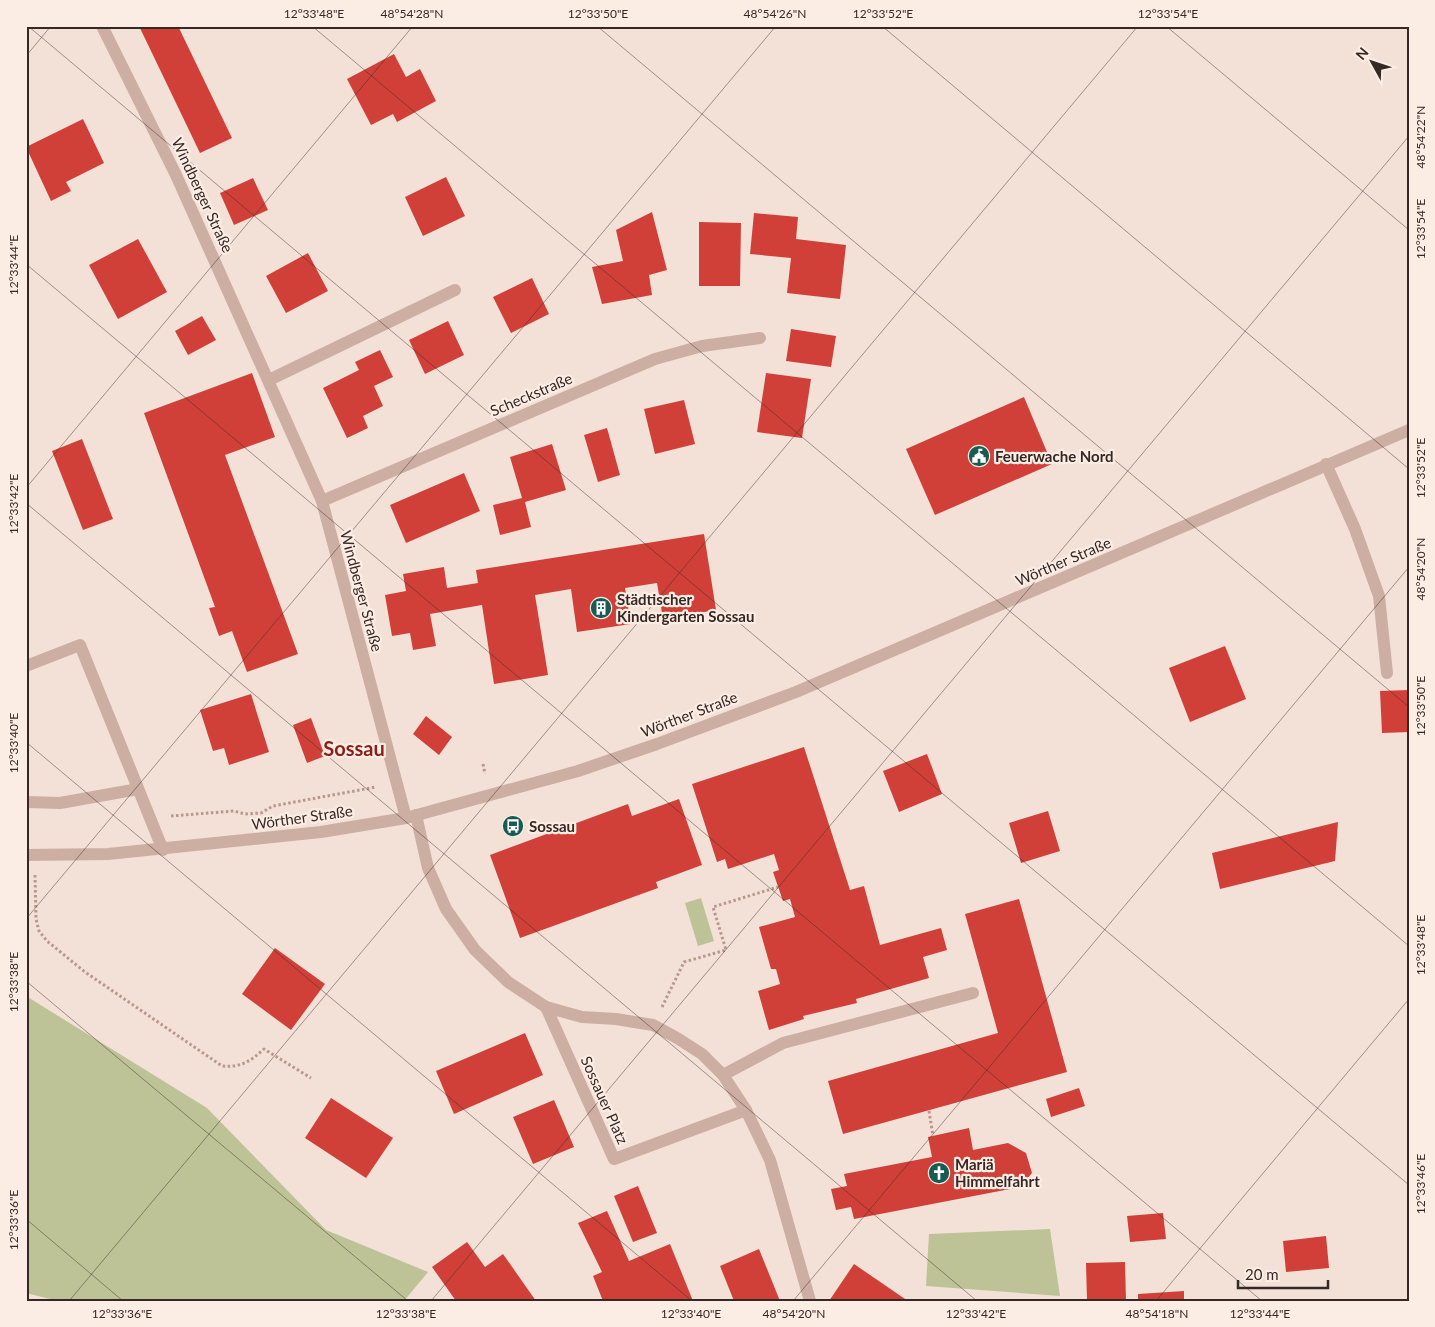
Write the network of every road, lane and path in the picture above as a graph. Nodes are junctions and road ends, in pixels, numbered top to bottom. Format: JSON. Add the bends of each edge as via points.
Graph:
{"nodes":[{"id":1,"x":102,"y":26,"type":"edge"},
{"id":2,"x":455,"y":290,"type":"dead end"},
{"id":3,"x":760,"y":338,"type":"dead end"},
{"id":4,"x":269,"y":380,"type":"junction"},
{"id":5,"x":1409,"y":430,"type":"edge"},
{"id":6,"x":1326,"y":464,"type":"junction"},
{"id":7,"x":322,"y":501,"type":"junction"},
{"id":8,"x":26,"y":666,"type":"edge"},
{"id":9,"x":1387,"y":673,"type":"dead end"},
{"id":10,"x":396,"y":782,"type":"junction"},
{"id":11,"x":138,"y":789,"type":"junction"},
{"id":12,"x":26,"y":802,"type":"edge"},
{"id":13,"x":149,"y":817,"type":"junction"},
{"id":14,"x":411,"y":817,"type":"junction"},
{"id":15,"x":163,"y":850,"type":"junction"},
{"id":16,"x":31,"y":855,"type":"edge"},
{"id":17,"x":778,"y":887,"type":"dead end"},
{"id":18,"x":973,"y":993,"type":"dead end"},
{"id":19,"x":546,"y":1007,"type":"junction"},
{"id":20,"x":653,"y":1025,"type":"junction"},
{"id":21,"x":723,"y":1075,"type":"junction"},
{"id":22,"x":311,"y":1078,"type":"dead end"},
{"id":23,"x":746,"y":1110,"type":"junction"},
{"id":24,"x":928,"y":1111,"type":"dead end"},
{"id":25,"x":933,"y":1136,"type":"dead end"},
{"id":26,"x":810,"y":1301,"type":"edge"}],
"edges":[{"from":1,"to":4,"type":"street","name":"Windberger Straße","via":[[176,175]]},
{"from":2,"to":4,"type":"street"},
{"from":3,"to":7,"type":"street","name":"Scheckstraße","via":[[702,346],[655,359]]},
{"from":4,"to":7,"type":"street","name":"Windberger Straße"},
{"from":5,"to":6,"type":"street","name":"Wörther Straße"},
{"from":6,"to":9,"type":"street","via":[[1355,529],[1379,596]]},
{"from":6,"to":14,"type":"street","name":"Wörther Straße","via":[[796,692],[587,768]]},
{"from":7,"to":10,"type":"street","name":"Windberger Straße"},
{"from":8,"to":11,"type":"street","via":[[80,645]]},
{"from":10,"to":13,"type":"path","via":[[273,806],[261,813],[234,811]]},
{"from":10,"to":14,"type":"street","name":"Windberger Straße"},
{"from":11,"to":12,"type":"street","via":[[60,803]]},
{"from":11,"to":13,"type":"street"},
{"from":13,"to":15,"type":"street"},
{"from":14,"to":15,"type":"street","name":"Wörther Straße","via":[[321,832]]},
{"from":14,"to":19,"type":"street","via":[[446,909],[475,950],[508,982]]},
{"from":15,"to":16,"type":"street","name":"Wörther Straße"},
{"from":16,"to":22,"type":"path","via":[[39,931],[85,972],[222,1066],[242,1065],[264,1049]]},
{"from":17,"to":20,"type":"path","via":[[713,906],[726,950],[684,962]]},
{"from":18,"to":21,"type":"street","via":[[783,1043]]},
{"from":19,"to":20,"type":"street","via":[[582,1016]]},
{"from":19,"to":23,"type":"street","name":"Sossauer Platz","via":[[614,1159]]},
{"from":20,"to":21,"type":"street","via":[[702,1054]]},
{"from":21,"to":23,"type":"street"},
{"from":23,"to":26,"type":"street","via":[[770,1160]]},
{"from":24,"to":25,"type":"path"}]}
